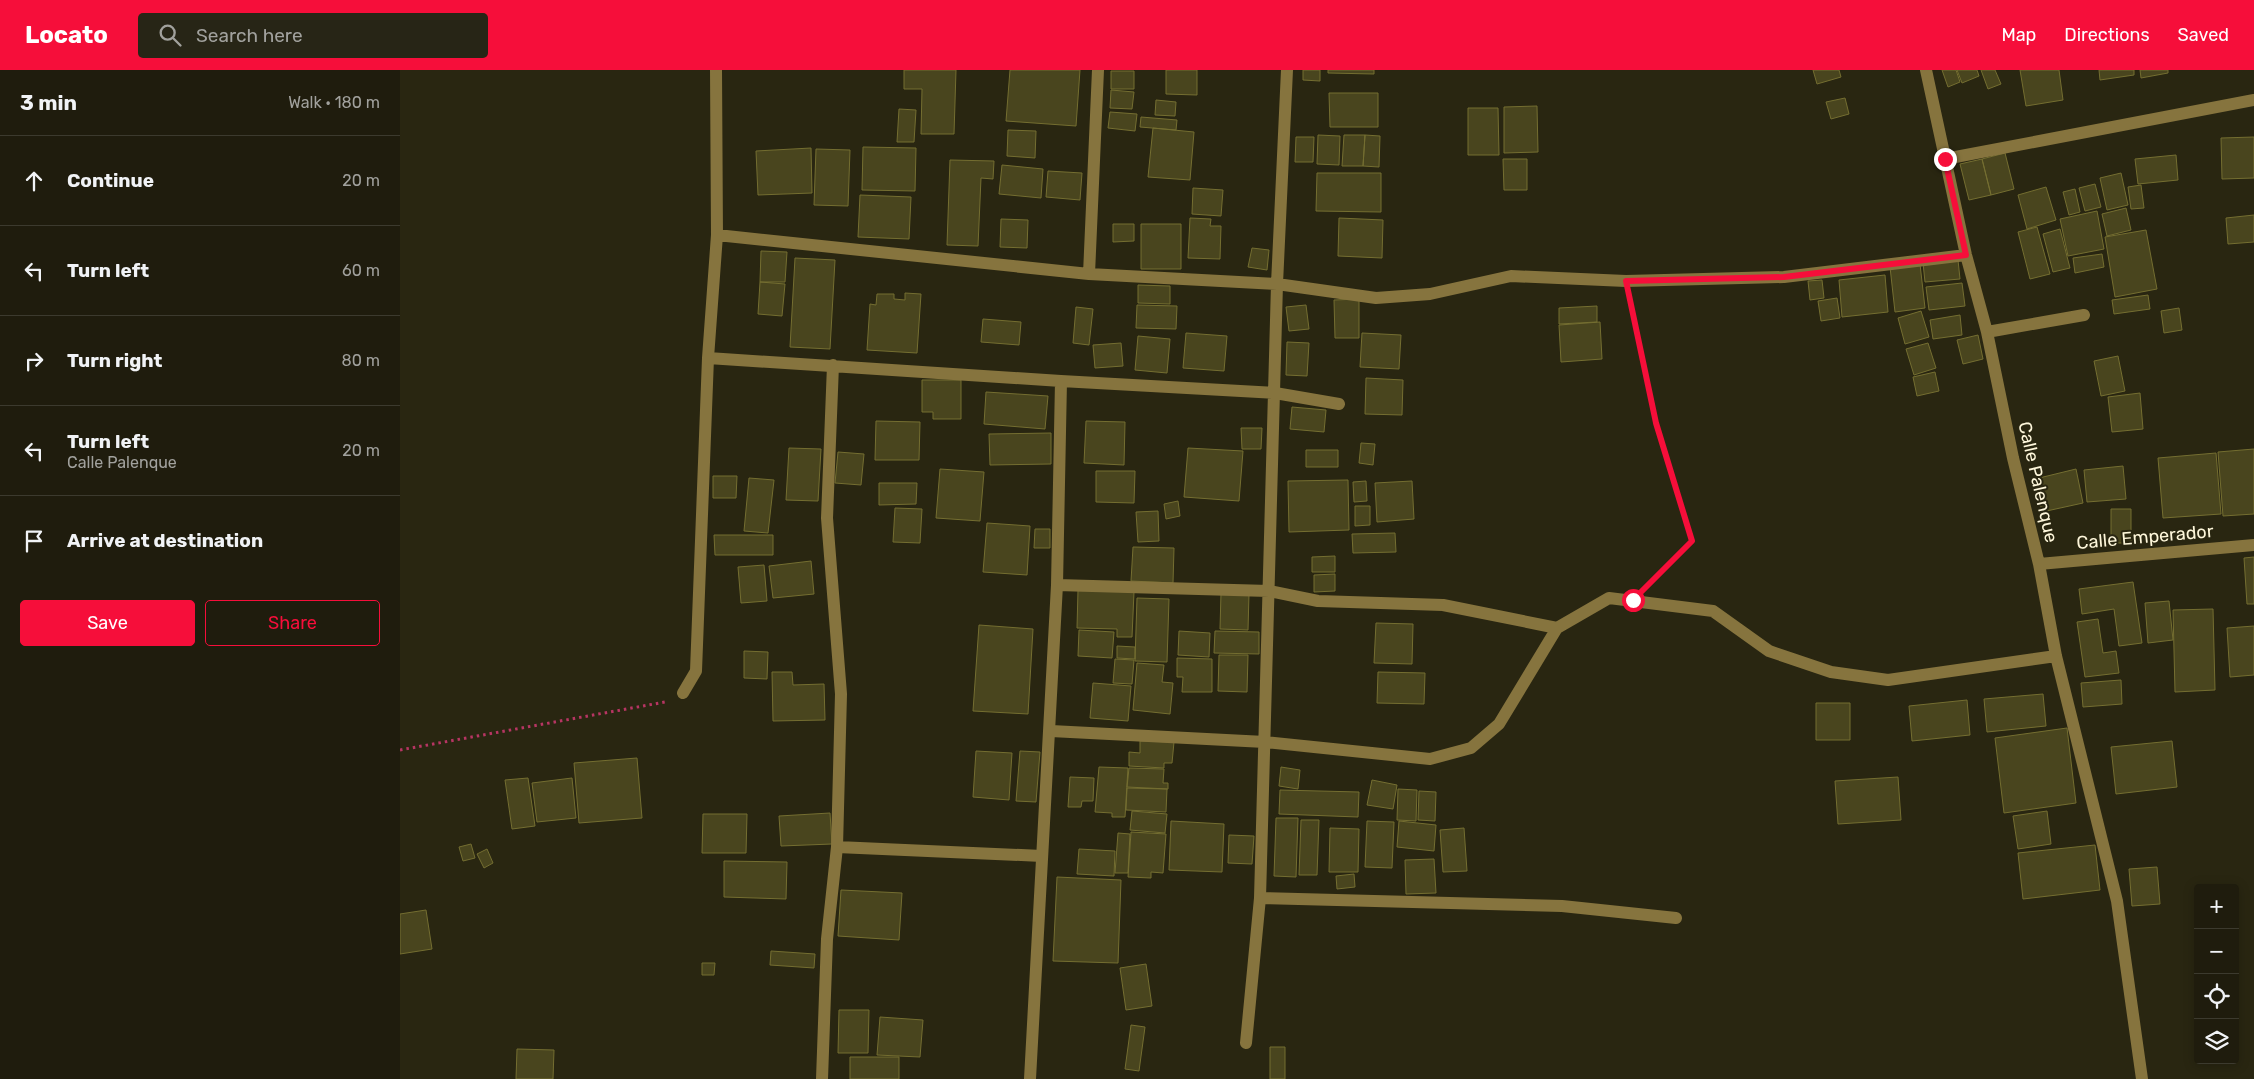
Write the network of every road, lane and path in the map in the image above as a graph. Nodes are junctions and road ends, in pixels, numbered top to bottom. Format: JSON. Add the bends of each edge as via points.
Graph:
{"nodes":[{"id":1,"x":716,"y":70,"type":"edge"},
{"id":2,"x":1098,"y":70,"type":"edge"},
{"id":3,"x":1287,"y":70,"type":"edge"},
{"id":4,"x":1926,"y":70,"type":"edge"},
{"id":5,"x":2254,"y":100,"type":"edge"},
{"id":6,"x":1945,"y":159,"type":"junction"},
{"id":7,"x":717,"y":235,"type":"junction"},
{"id":8,"x":1966,"y":255,"type":"junction"},
{"id":9,"x":1089,"y":274,"type":"junction"},
{"id":10,"x":1626,"y":281,"type":"junction"},
{"id":11,"x":1277,"y":284,"type":"junction"},
{"id":12,"x":2084,"y":315,"type":"dead end"},
{"id":13,"x":1987,"y":332,"type":"junction"},
{"id":14,"x":708,"y":358,"type":"junction"},
{"id":15,"x":833,"y":365,"type":"junction"},
{"id":16,"x":1061,"y":381,"type":"junction"},
{"id":17,"x":1275,"y":393,"type":"junction"},
{"id":18,"x":1339,"y":404,"type":"dead end"},
{"id":19,"x":2254,"y":546,"type":"edge"},
{"id":20,"x":2039,"y":564,"type":"junction"},
{"id":21,"x":1057,"y":585,"type":"junction"},
{"id":22,"x":1270,"y":591,"type":"junction"},
{"id":23,"x":1633,"y":600,"type":"junction"},
{"id":24,"x":1556,"y":628,"type":"junction"},
{"id":25,"x":2056,"y":656,"type":"junction"},
{"id":26,"x":683,"y":693,"type":"joint"},
{"id":27,"x":1051,"y":731,"type":"junction"},
{"id":28,"x":1265,"y":742,"type":"junction"},
{"id":29,"x":400,"y":750,"type":"edge"},
{"id":30,"x":838,"y":847,"type":"junction"},
{"id":31,"x":1042,"y":856,"type":"junction"},
{"id":32,"x":1260,"y":898,"type":"junction"},
{"id":33,"x":1676,"y":918,"type":"dead end"},
{"id":34,"x":1246,"y":1043,"type":"dead end"},
{"id":35,"x":822,"y":1079,"type":"edge"},
{"id":36,"x":1030,"y":1079,"type":"edge"},
{"id":37,"x":2142,"y":1079,"type":"edge"}],
"edges":[{"from":1,"to":7,"type":"street"},
{"from":2,"to":9,"type":"street"},
{"from":3,"to":11,"type":"street"},
{"from":4,"to":6,"type":"street","name":"Calle Palenque"},
{"from":5,"to":6,"type":"street"},
{"from":6,"to":8,"type":"street","name":"Calle Palenque"},
{"from":7,"to":9,"type":"street"},
{"from":7,"to":14,"type":"street"},
{"from":8,"to":10,"type":"street","via":[[1784,277]]},
{"from":8,"to":13,"type":"street","name":"Calle Palenque"},
{"from":9,"to":11,"type":"street"},
{"from":10,"to":11,"type":"street","via":[[1511,276],[1430,294],[1376,298]]},
{"from":10,"to":23,"type":"path","via":[[1656,423],[1692,541]]},
{"from":11,"to":17,"type":"street"},
{"from":12,"to":13,"type":"street"},
{"from":13,"to":20,"type":"street","name":"Calle Palenque"},
{"from":14,"to":15,"type":"street"},
{"from":14,"to":26,"type":"street","via":[[696,671]]},
{"from":15,"to":16,"type":"street"},
{"from":15,"to":30,"type":"street","via":[[827,518],[841,694]]},
{"from":16,"to":17,"type":"street"},
{"from":16,"to":21,"type":"street"},
{"from":17,"to":18,"type":"street"},
{"from":17,"to":22,"type":"street"},
{"from":19,"to":20,"type":"street","name":"Calle Emperador"},
{"from":20,"to":25,"type":"street","name":"Calle Palenque"},
{"from":21,"to":22,"type":"street"},
{"from":21,"to":27,"type":"street"},
{"from":22,"to":24,"type":"street","via":[[1318,601],[1442,605]]},
{"from":22,"to":28,"type":"street"},
{"from":23,"to":24,"type":"street","via":[[1609,598]]},
{"from":23,"to":25,"type":"street","via":[[1712,611],[1769,652],[1831,672],[1888,680]]},
{"from":24,"to":28,"type":"street","via":[[1499,724],[1471,748],[1430,759]]},
{"from":25,"to":37,"type":"street","name":"Calle Palenque","via":[[2117,902]]},
{"from":26,"to":29,"type":"path","via":[[661,704]]},
{"from":27,"to":28,"type":"street"},
{"from":27,"to":31,"type":"street"},
{"from":28,"to":32,"type":"street"},
{"from":30,"to":31,"type":"street"},
{"from":30,"to":35,"type":"street","via":[[827,939]]},
{"from":31,"to":36,"type":"street"},
{"from":32,"to":33,"type":"street","via":[[1562,906]]},
{"from":32,"to":34,"type":"street"}]}
